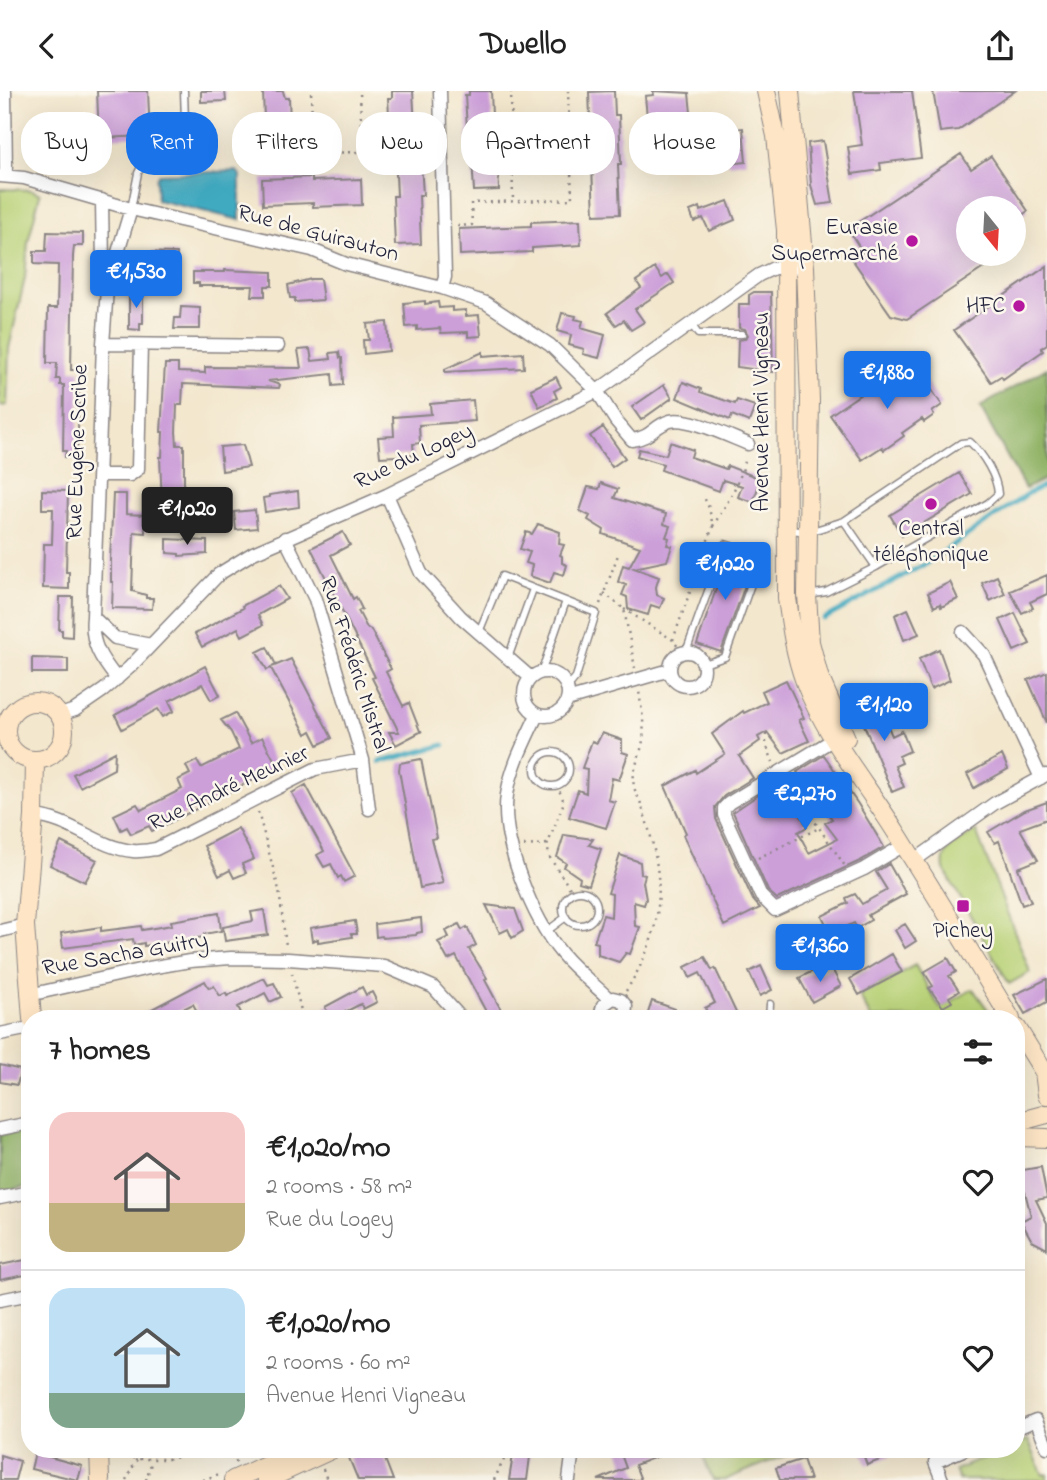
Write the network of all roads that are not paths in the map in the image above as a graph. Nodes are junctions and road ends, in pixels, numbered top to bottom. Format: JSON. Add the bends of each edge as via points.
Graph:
{"nodes":[{"id":1,"x":5,"y":91,"type":"edge"},
{"id":2,"x":184,"y":91,"type":"edge"},
{"id":3,"x":440,"y":91,"type":"edge"},
{"id":4,"x":766,"y":91,"type":"edge"},
{"id":5,"x":790,"y":91,"type":"edge"},
{"id":6,"x":3,"y":176,"type":"edge"},
{"id":7,"x":102,"y":200,"type":"junction"},
{"id":8,"x":131,"y":209,"type":"junction"},
{"id":9,"x":805,"y":267,"type":"junction"},
{"id":10,"x":787,"y":268,"type":"junction"},
{"id":11,"x":442,"y":288,"type":"junction"},
{"id":12,"x":107,"y":289,"type":"junction"},
{"id":13,"x":691,"y":324,"type":"junction"},
{"id":14,"x":742,"y":334,"type":"dead end"},
{"id":15,"x":103,"y":344,"type":"junction"},
{"id":16,"x":141,"y":345,"type":"junction"},
{"id":17,"x":278,"y":346,"type":"dead end"},
{"id":18,"x":597,"y":391,"type":"junction"},
{"id":19,"x":810,"y":400,"type":"junction"},
{"id":20,"x":786,"y":402,"type":"junction"},
{"id":21,"x":748,"y":444,"type":"road end"},
{"id":22,"x":99,"y":475,"type":"junction"},
{"id":23,"x":387,"y":495,"type":"junction"},
{"id":24,"x":845,"y":521,"type":"junction"},
{"id":25,"x":786,"y":529,"type":"junction"},
{"id":26,"x":809,"y":532,"type":"junction"},
{"id":27,"x":285,"y":538,"type":"junction"},
{"id":28,"x":876,"y":567,"type":"junction"},
{"id":29,"x":533,"y":589,"type":"junction"},
{"id":30,"x":807,"y":595,"type":"junction"},
{"id":31,"x":566,"y":601,"type":"junction"},
{"id":32,"x":93,"y":617,"type":"junction"},
{"id":33,"x":963,"y":632,"type":"dead end"},
{"id":34,"x":479,"y":633,"type":"junction"},
{"id":35,"x":151,"y":645,"type":"junction"},
{"id":36,"x":684,"y":652,"type":"junction"},
{"id":37,"x":508,"y":658,"type":"junction"},
{"id":38,"x":704,"y":664,"type":"junction"},
{"id":39,"x":670,"y":670,"type":"junction"},
{"id":40,"x":536,"y":675,"type":"junction"},
{"id":41,"x":117,"y":679,"type":"junction"},
{"id":42,"x":567,"y":694,"type":"junction"},
{"id":43,"x":60,"y":715,"type":"junction"},
{"id":44,"x":537,"y":715,"type":"junction"},
{"id":45,"x":4,"y":717,"type":"edge"},
{"id":46,"x":839,"y":741,"type":"junction"},
{"id":47,"x":520,"y":751,"type":"junction"},
{"id":48,"x":538,"y":759,"type":"junction"},
{"id":49,"x":363,"y":760,"type":"junction"},
{"id":50,"x":35,"y":761,"type":"junction"},
{"id":51,"x":1044,"y":776,"type":"edge"},
{"id":52,"x":369,"y":809,"type":"dead end"},
{"id":53,"x":34,"y":815,"type":"junction"},
{"id":54,"x":904,"y":845,"type":"junction"},
{"id":55,"x":915,"y":860,"type":"junction"},
{"id":56,"x":566,"y":917,"type":"junction"},
{"id":57,"x":26,"y":925,"type":"junction"},
{"id":58,"x":0,"y":931,"type":"edge"},
{"id":59,"x":547,"y":931,"type":"junction"},
{"id":60,"x":29,"y":995,"type":"junction"},
{"id":61,"x":615,"y":1000,"type":"junction"},
{"id":62,"x":770,"y":1004,"type":"dead end"},
{"id":63,"x":31,"y":1010,"type":"edge"},
{"id":64,"x":454,"y":1010,"type":"edge"},
{"id":65,"x":601,"y":1010,"type":"edge"},
{"id":66,"x":627,"y":1010,"type":"edge"},
{"id":67,"x":770,"y":1010,"type":"edge"},
{"id":68,"x":1006,"y":1010,"type":"edge"},
{"id":69,"x":21,"y":1030,"type":"edge"},
{"id":70,"x":0,"y":1034,"type":"edge"},
{"id":71,"x":1025,"y":1041,"type":"edge"},
{"id":72,"x":1045,"y":1073,"type":"edge"},
{"id":73,"x":1047,"y":1095,"type":"edge"},
{"id":74,"x":1047,"y":1113,"type":"edge"},
{"id":75,"x":1025,"y":1120,"type":"edge"},
{"id":76,"x":21,"y":1125,"type":"edge"},
{"id":77,"x":0,"y":1129,"type":"edge"},
{"id":78,"x":1047,"y":1131,"type":"edge"},
{"id":79,"x":1025,"y":1137,"type":"edge"},
{"id":80,"x":1047,"y":1138,"type":"edge"},
{"id":81,"x":21,"y":1194,"type":"edge"},
{"id":82,"x":0,"y":1198,"type":"edge"},
{"id":83,"x":21,"y":1296,"type":"edge"},
{"id":84,"x":0,"y":1300,"type":"edge"},
{"id":85,"x":1025,"y":1424,"type":"edge"},
{"id":86,"x":1047,"y":1447,"type":"edge"},
{"id":87,"x":99,"y":1458,"type":"edge"},
{"id":88,"x":281,"y":1458,"type":"edge"},
{"id":89,"x":314,"y":1458,"type":"edge"},
{"id":90,"x":572,"y":1458,"type":"edge"},
{"id":91,"x":944,"y":1458,"type":"edge"},
{"id":92,"x":100,"y":1480,"type":"edge"},
{"id":93,"x":233,"y":1480,"type":"edge"},
{"id":94,"x":266,"y":1480,"type":"edge"},
{"id":95,"x":569,"y":1480,"type":"edge"},
{"id":96,"x":942,"y":1480,"type":"edge"}],
"edges":[{"from":1,"to":6,"type":"street"},
{"from":2,"to":8,"type":"lane","via":[[186,151],[170,165],[142,165]]},
{"from":3,"to":11,"type":"street"},
{"from":4,"to":10,"type":"street","name":"Avenue Henri Vigneau","via":[[776,136]]},
{"from":5,"to":9,"type":"street","name":"Avenue Henri Vigneau"},
{"from":6,"to":7,"type":"street","name":"Rue de Guirauton"},
{"from":7,"to":8,"type":"street","name":"Rue de Guirauton"},
{"from":7,"to":12,"type":"street","name":"Rue Eugène Scribe"},
{"from":8,"to":11,"type":"street","name":"Rue de Guirauton","via":[[312,250],[346,264]]},
{"from":8,"to":12,"type":"street","name":"Rue Eugène Scribe"},
{"from":9,"to":10,"type":"street","name":"Rue du Logey"},
{"from":9,"to":19,"type":"street","name":"Avenue Henri Vigneau"},
{"from":10,"to":13,"type":"street","name":"Rue du Logey","via":[[759,275]]},
{"from":10,"to":20,"type":"street","name":"Avenue Henri Vigneau"},
{"from":11,"to":18,"type":"street","name":"Rue de Guirauton","via":[[486,303],[550,345]]},
{"from":12,"to":15,"type":"street","name":"Rue Eugène Scribe"},
{"from":13,"to":14,"type":"lane","via":[[698,334]]},
{"from":13,"to":18,"type":"street","name":"Rue du Logey"},
{"from":15,"to":16,"type":"street"},
{"from":15,"to":22,"type":"street","name":"Rue Eugène Scribe"},
{"from":16,"to":17,"type":"street"},
{"from":16,"to":22,"type":"street","via":[[138,468],[130,475]]},
{"from":18,"to":21,"type":"street","name":"Rue de Guirauton","via":[[632,440],[646,438],[673,420]]},
{"from":18,"to":23,"type":"street","name":"Rue du Logey"},
{"from":19,"to":20,"type":"lane"},
{"from":19,"to":26,"type":"street","name":"Avenue Henri Vigneau"},
{"from":20,"to":25,"type":"street","name":"Avenue Henri Vigneau"},
{"from":22,"to":32,"type":"street","name":"Rue Eugène Scribe"},
{"from":23,"to":27,"type":"street","name":"Rue du Logey"},
{"from":23,"to":34,"type":"street","via":[[421,573]]},
{"from":24,"to":26,"type":"lane"},
{"from":24,"to":28,"type":"lane"},
{"from":24,"to":28,"type":"lane","via":[[961,443],[970,442],[978,449],[998,484],[998,494]]},
{"from":25,"to":26,"type":"lane"},
{"from":25,"to":46,"type":"street","name":"Avenue Henri Vigneau","via":[[787,598],[795,649],[805,682]]},
{"from":26,"to":30,"type":"street","name":"Avenue Henri Vigneau"},
{"from":27,"to":35,"type":"street","name":"Rue du Logey","via":[[219,574]]},
{"from":27,"to":49,"type":"street","name":"Rue Frédéric Mistral","via":[[316,599]]},
{"from":28,"to":30,"type":"lane","via":[[826,592]]},
{"from":29,"to":31,"type":"lane"},
{"from":29,"to":34,"type":"lane","via":[[502,576]]},
{"from":29,"to":37,"type":"lane"},
{"from":30,"to":46,"type":"street","name":"Avenue Henri Vigneau","via":[[810,642]]},
{"from":31,"to":40,"type":"lane"},
{"from":31,"to":42,"type":"lane","via":[[596,613]]},
{"from":32,"to":35,"type":"street","via":[[116,638]]},
{"from":32,"to":41,"type":"street","name":"Rue Eugène Scribe","via":[[97,651]]},
{"from":33,"to":51,"type":"street","via":[[984,655]]},
{"from":34,"to":37,"type":"street"},
{"from":35,"to":41,"type":"street","name":"Rue du Logey"},
{"from":36,"to":38,"type":"street","via":[[697,655]]},
{"from":36,"to":38,"type":"lane","via":[[725,544],[761,556],[725,657]]},
{"from":36,"to":39,"type":"street","via":[[673,660]]},
{"from":37,"to":40,"type":"street"},
{"from":38,"to":39,"type":"street","via":[[704,675],[691,687],[674,681]]},
{"from":39,"to":42,"type":"street"},
{"from":40,"to":42,"type":"street","via":[[560,677]]},
{"from":40,"to":44,"type":"street","via":[[524,690],[524,698]]},
{"from":41,"to":43,"type":"street","name":"Rue du Logey","via":[[75,710]]},
{"from":42,"to":44,"type":"street","via":[[559,712]]},
{"from":43,"to":45,"type":"street","via":[[37,702]]},
{"from":43,"to":50,"type":"street","via":[[65,732],[59,749]]},
{"from":44,"to":47,"type":"street"},
{"from":45,"to":50,"type":"street","via":[[10,747],[17,755]]},
{"from":46,"to":54,"type":"street","name":"Avenue Henri Vigneau"},
{"from":46,"to":54,"type":"street","via":[[780,771],[724,808],[761,896],[775,910]]},
{"from":47,"to":48,"type":"lane"},
{"from":47,"to":59,"type":"street","via":[[505,815],[519,873]]},
{"from":48,"to":48,"type":"lane","via":[[550,752],[561,754],[568,763],[562,783],[546,785],[538,778]]},
{"from":49,"to":52,"type":"street","name":"Rue Frédéric Mistral"},
{"from":49,"to":53,"type":"street","name":"Rue André Meunier","via":[[315,769],[156,849],[134,852],[54,818]]},
{"from":50,"to":53,"type":"street"},
{"from":51,"to":55,"type":"street","via":[[995,803]]},
{"from":53,"to":57,"type":"street"},
{"from":54,"to":55,"type":"street","name":"Avenue Henri Vigneau"},
{"from":55,"to":68,"type":"street","name":"Avenue Henri Vigneau"},
{"from":56,"to":56,"type":"lane","via":[[575,924],[591,922],[597,913],[593,897],[573,893],[565,901]]},
{"from":56,"to":59,"type":"lane"},
{"from":57,"to":58,"type":"street"},
{"from":57,"to":60,"type":"street"},
{"from":59,"to":61,"type":"street","via":[[563,954]]},
{"from":60,"to":63,"type":"street"},
{"from":60,"to":64,"type":"street","name":"Rue Sacha Guitry","via":[[190,961],[288,959],[384,967],[433,987]]},
{"from":61,"to":65,"type":"street"},
{"from":61,"to":66,"type":"street"},
{"from":62,"to":67,"type":"lane"},
{"from":69,"to":70,"type":"street"},
{"from":71,"to":72,"type":"street"},
{"from":72,"to":73,"type":"street"},
{"from":74,"to":75,"type":"street"},
{"from":74,"to":78,"type":"street"},
{"from":76,"to":77,"type":"street"},
{"from":79,"to":80,"type":"street"},
{"from":81,"to":82,"type":"street"},
{"from":83,"to":84,"type":"street"},
{"from":85,"to":86,"type":"street","via":[[1036,1420]]},
{"from":87,"to":92,"type":"street"},
{"from":88,"to":93,"type":"street"},
{"from":89,"to":94,"type":"street"},
{"from":90,"to":95,"type":"street"},
{"from":91,"to":96,"type":"street","via":[[934,1462]]}]}
